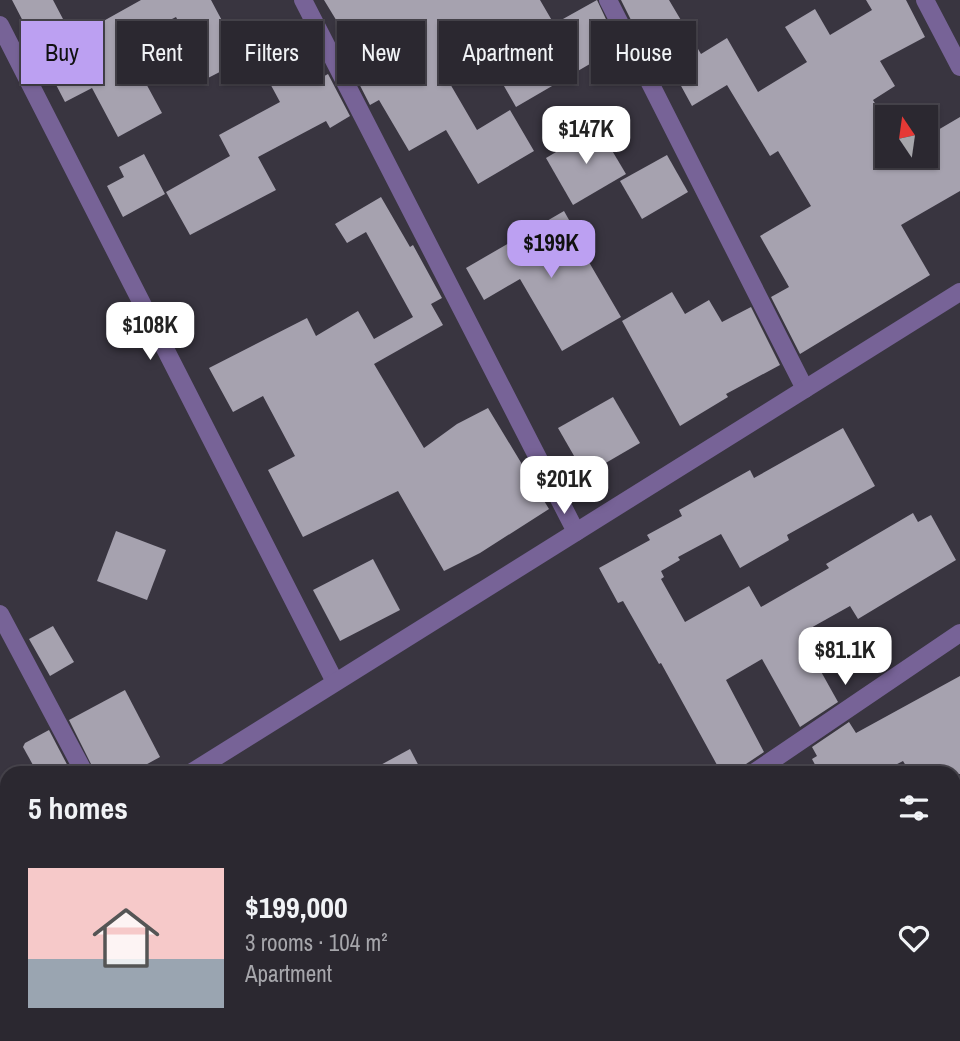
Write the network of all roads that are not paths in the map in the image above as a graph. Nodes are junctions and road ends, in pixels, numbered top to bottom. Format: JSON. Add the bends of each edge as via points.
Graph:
{"nodes":[{"id":1,"x":303,"y":0,"type":"edge"},
{"id":2,"x":608,"y":0,"type":"edge"},
{"id":3,"x":926,"y":0,"type":"edge"},
{"id":4,"x":0,"y":25,"type":"edge"},
{"id":5,"x":960,"y":67,"type":"edge"},
{"id":6,"x":960,"y":292,"type":"edge"},
{"id":7,"x":805,"y":389,"type":"junction"},
{"id":8,"x":576,"y":532,"type":"junction"},
{"id":9,"x":0,"y":614,"type":"edge"},
{"id":10,"x":960,"y":633,"type":"edge"},
{"id":11,"x":335,"y":682,"type":"junction"},
{"id":12,"x":81,"y":766,"type":"edge"},
{"id":13,"x":202,"y":766,"type":"edge"},
{"id":14,"x":764,"y":766,"type":"edge"}],
"edges":[{"from":1,"to":8,"type":"street"},
{"from":2,"to":7,"type":"street"},
{"from":3,"to":5,"type":"street"},
{"from":4,"to":11,"type":"street"},
{"from":6,"to":7,"type":"street"},
{"from":7,"to":8,"type":"street"},
{"from":8,"to":11,"type":"street"},
{"from":9,"to":12,"type":"street"},
{"from":10,"to":14,"type":"street"},
{"from":11,"to":13,"type":"street"}]}
